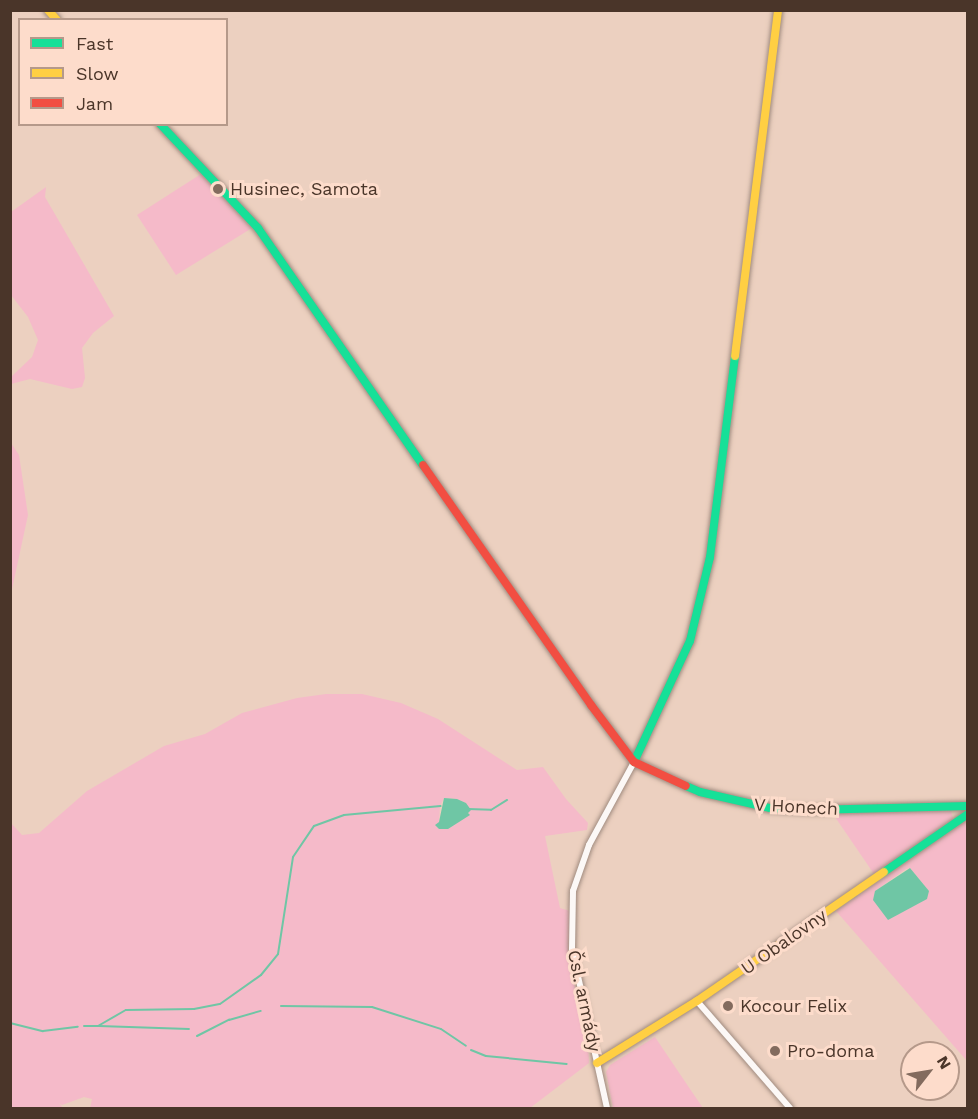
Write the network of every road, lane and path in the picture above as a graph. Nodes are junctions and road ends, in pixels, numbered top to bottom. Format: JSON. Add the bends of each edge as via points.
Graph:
{"nodes":[{"id":1,"x":778,"y":10,"type":"edge"},
{"id":2,"x":162,"y":126,"type":"edge"},
{"id":3,"x":634,"y":762,"type":"junction"},
{"id":4,"x":968,"y":806,"type":"edge"},
{"id":5,"x":968,"y":814,"type":"edge"},
{"id":6,"x":697,"y":1001,"type":"junction"},
{"id":7,"x":597,"y":1063,"type":"junction"},
{"id":8,"x":607,"y":1108,"type":"edge"},
{"id":9,"x":790,"y":1108,"type":"edge"}],
"edges":[{"from":1,"to":3,"type":"street","via":[[710,557],[690,641]]},
{"from":2,"to":3,"type":"street","via":[[258,228]]},
{"from":3,"to":4,"type":"street","name":"V Honech","via":[[700,792],[770,808]]},
{"from":3,"to":7,"type":"street","name":"Čsl. armády","via":[[586,853],[573,891],[572,949]]},
{"from":5,"to":6,"type":"street","name":"U Obalovny"},
{"from":6,"to":7,"type":"street","name":"U Obalovny"},
{"from":6,"to":9,"type":"street"},
{"from":7,"to":8,"type":"street","name":"Čsl. armády"}]}
